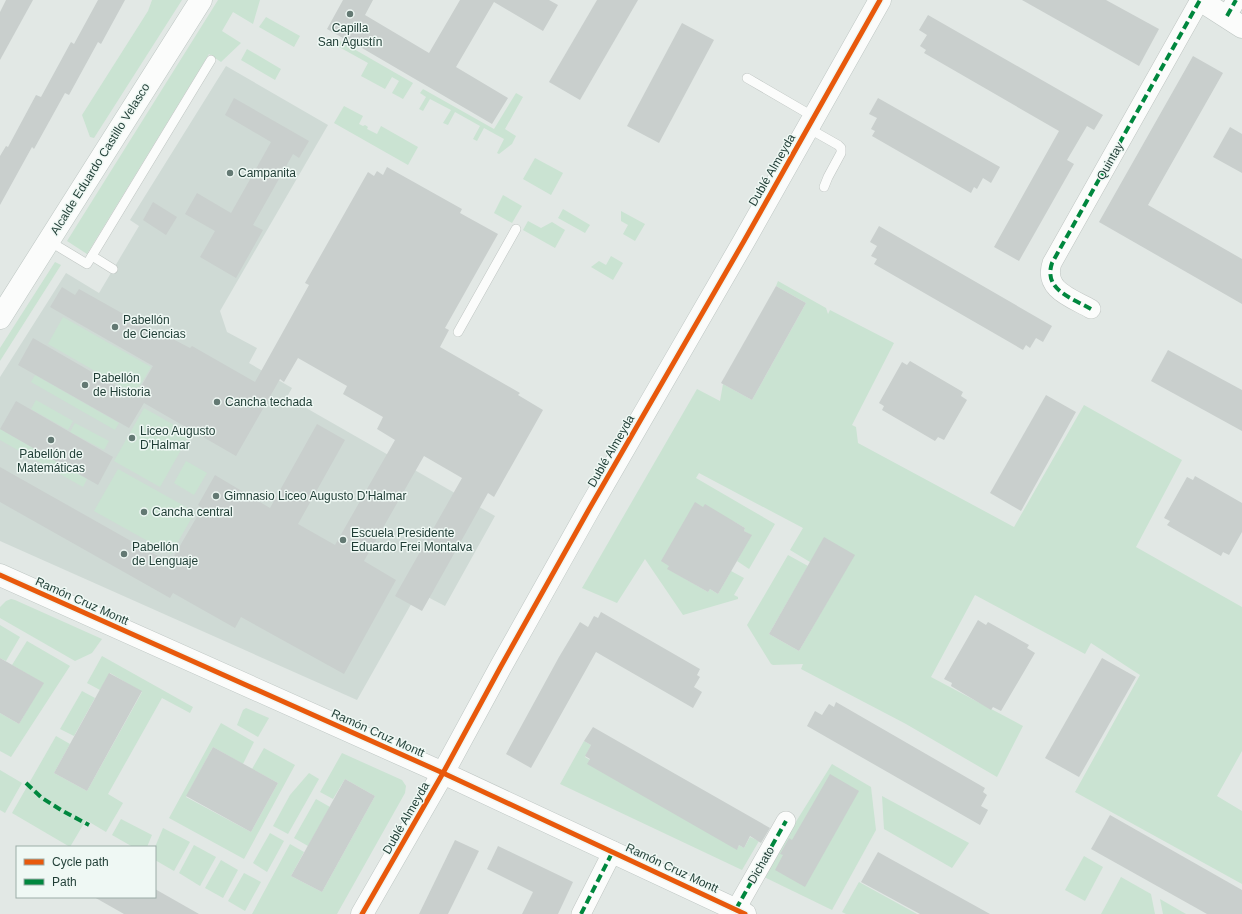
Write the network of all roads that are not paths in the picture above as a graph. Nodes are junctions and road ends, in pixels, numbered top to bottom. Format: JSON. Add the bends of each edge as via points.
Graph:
{"nodes":[{"id":1,"x":201,"y":0,"type":"edge"},
{"id":2,"x":1200,"y":0,"type":"edge"},
{"id":3,"x":877,"y":1,"type":"edge"},
{"id":4,"x":1235,"y":14,"type":"edge"},
{"id":5,"x":211,"y":60,"type":"dead end"},
{"id":6,"x":747,"y":78,"type":"dead end"},
{"id":7,"x":811,"y":122,"type":"junction"},
{"id":8,"x":824,"y":187,"type":"dead end"},
{"id":9,"x":516,"y":229,"type":"dead end"},
{"id":10,"x":49,"y":241,"type":"junction"},
{"id":11,"x":92,"y":256,"type":"junction"},
{"id":12,"x":113,"y":269,"type":"dead end"},
{"id":13,"x":1091,"y":309,"type":"dead end"},
{"id":14,"x":0,"y":318,"type":"edge"},
{"id":15,"x":458,"y":332,"type":"dead end"},
{"id":16,"x":0,"y":575,"type":"edge"},
{"id":17,"x":443,"y":773,"type":"junction"},
{"id":18,"x":786,"y":821,"type":"dead end"},
{"id":19,"x":613,"y":851,"type":"junction"},
{"id":20,"x":734,"y":911,"type":"edge"},
{"id":21,"x":362,"y":914,"type":"edge"},
{"id":22,"x":581,"y":914,"type":"edge"}],
"edges":[{"from":1,"to":10,"type":"main road","name":"Alcalde Eduardo Castillo Velasco"},
{"from":2,"to":4,"type":"main road"},
{"from":2,"to":13,"type":"street","name":"Quintay","via":[[1052,263],[1050,277],[1054,286]]},
{"from":3,"to":7,"type":"main road","name":"Dublé Almeyda"},
{"from":5,"to":11,"type":"lane"},
{"from":6,"to":7,"type":"lane"},
{"from":7,"to":8,"type":"lane","via":[[841,148]]},
{"from":7,"to":17,"type":"main road","name":"Dublé Almeyda","via":[[500,668]]},
{"from":9,"to":15,"type":"lane"},
{"from":10,"to":11,"type":"lane","via":[[87,264]]},
{"from":10,"to":14,"type":"main road","name":"Alcalde Eduardo Castillo Velasco"},
{"from":11,"to":12,"type":"lane"},
{"from":16,"to":17,"type":"main road","name":"Ramón Cruz Montt"},
{"from":17,"to":19,"type":"main road","name":"Ramón Cruz Montt"},
{"from":17,"to":21,"type":"main road","name":"Dublé Almeyda"},
{"from":18,"to":20,"type":"street","name":"Dichato"},
{"from":19,"to":20,"type":"main road","name":"Ramón Cruz Montt"},
{"from":19,"to":22,"type":"street"}]}
